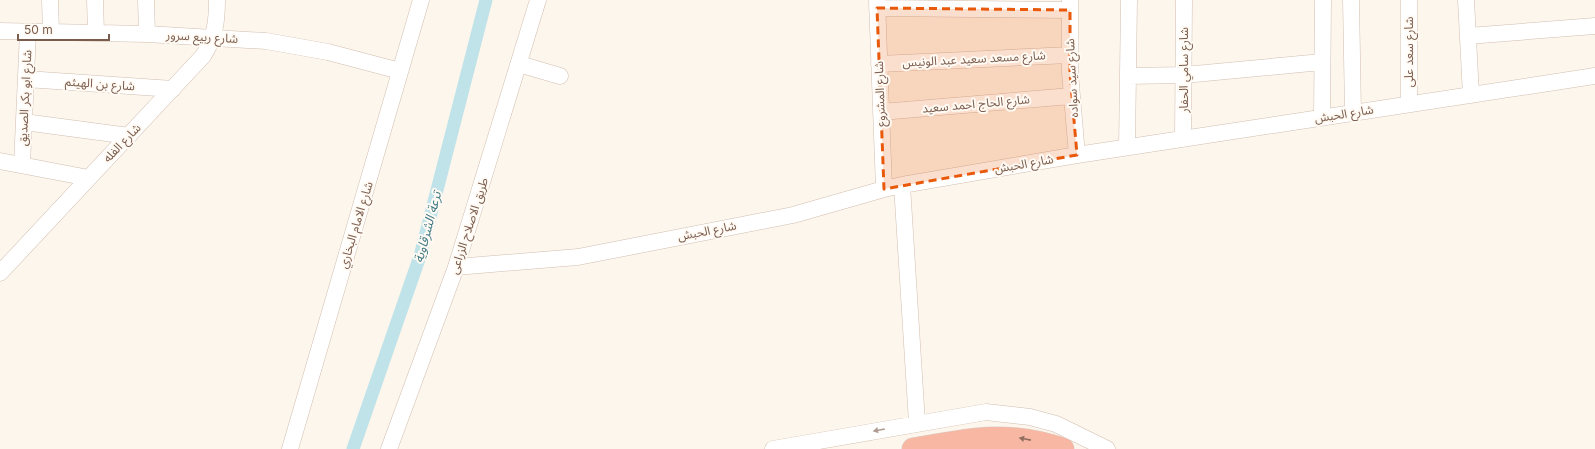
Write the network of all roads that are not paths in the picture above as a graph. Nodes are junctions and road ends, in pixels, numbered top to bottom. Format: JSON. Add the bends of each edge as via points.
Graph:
{"nodes":[{"id":1,"x":50,"y":0,"type":"edge"},
{"id":2,"x":95,"y":0,"type":"edge"},
{"id":3,"x":146,"y":0,"type":"edge"},
{"id":4,"x":217,"y":0,"type":"edge"},
{"id":5,"x":421,"y":0,"type":"edge"},
{"id":6,"x":538,"y":0,"type":"edge"},
{"id":7,"x":1129,"y":0,"type":"edge"},
{"id":8,"x":1184,"y":0,"type":"edge"},
{"id":9,"x":1323,"y":0,"type":"edge"},
{"id":10,"x":1351,"y":0,"type":"edge"},
{"id":11,"x":1408,"y":0,"type":"edge"},
{"id":12,"x":1466,"y":0,"type":"edge"},
{"id":13,"x":877,"y":4,"type":"edge"},
{"id":14,"x":1070,"y":5,"type":"edge"},
{"id":15,"x":1595,"y":26,"type":"edge"},
{"id":16,"x":0,"y":31,"type":"edge"},
{"id":17,"x":28,"y":32,"type":"junction"},
{"id":18,"x":51,"y":32,"type":"junction"},
{"id":19,"x":96,"y":33,"type":"junction"},
{"id":20,"x":147,"y":34,"type":"junction"},
{"id":21,"x":1468,"y":36,"type":"junction"},
{"id":22,"x":213,"y":37,"type":"junction"},
{"id":23,"x":1069,"y":54,"type":"junction"},
{"id":24,"x":1322,"y":62,"type":"junction"},
{"id":25,"x":518,"y":64,"type":"junction"},
{"id":26,"x":879,"y":64,"type":"junction"},
{"id":27,"x":400,"y":70,"type":"junction"},
{"id":28,"x":1184,"y":75,"type":"junction"},
{"id":29,"x":560,"y":76,"type":"dead end"},
{"id":30,"x":1128,"y":76,"type":"junction"},
{"id":31,"x":1595,"y":76,"type":"edge"},
{"id":32,"x":26,"y":79,"type":"junction"},
{"id":33,"x":174,"y":89,"type":"junction"},
{"id":34,"x":1471,"y":95,"type":"junction"},
{"id":35,"x":1071,"y":96,"type":"junction"},
{"id":36,"x":1409,"y":104,"type":"junction"},
{"id":37,"x":881,"y":112,"type":"junction"},
{"id":38,"x":1353,"y":112,"type":"junction"},
{"id":39,"x":1322,"y":117,"type":"junction"},
{"id":40,"x":24,"y":122,"type":"junction"},
{"id":41,"x":128,"y":136,"type":"junction"},
{"id":42,"x":1183,"y":139,"type":"junction"},
{"id":43,"x":1127,"y":147,"type":"junction"},
{"id":44,"x":1077,"y":155,"type":"junction"},
{"id":45,"x":0,"y":161,"type":"edge"},
{"id":46,"x":22,"y":164,"type":"junction"},
{"id":47,"x":89,"y":178,"type":"junction"},
{"id":48,"x":902,"y":185,"type":"junction"},
{"id":49,"x":884,"y":188,"type":"junction"},
{"id":50,"x":456,"y":267,"type":"junction"},
{"id":51,"x":0,"y":273,"type":"edge"},
{"id":52,"x":917,"y":423,"type":"junction"},
{"id":53,"x":290,"y":449,"type":"edge"},
{"id":54,"x":389,"y":449,"type":"edge"},
{"id":55,"x":773,"y":449,"type":"edge"},
{"id":56,"x":914,"y":449,"type":"edge"},
{"id":57,"x":1063,"y":449,"type":"edge"},
{"id":58,"x":1106,"y":449,"type":"edge"}],
"edges":[{"from":1,"to":18,"type":"street"},
{"from":2,"to":19,"type":"street"},
{"from":3,"to":20,"type":"street"},
{"from":4,"to":22,"type":"street","name":"شارع الفله"},
{"from":5,"to":27,"type":"street","name":"شارع الامام البخاري"},
{"from":6,"to":25,"type":"street","name":"طريق الاصلاح الزراعى"},
{"from":7,"to":30,"type":"street"},
{"from":8,"to":28,"type":"street","name":"شارع سامي الحفار"},
{"from":9,"to":24,"type":"street"},
{"from":10,"to":38,"type":"street"},
{"from":11,"to":36,"type":"street","name":"شارع سعد على"},
{"from":12,"to":21,"type":"street"},
{"from":13,"to":14,"type":"street"},
{"from":13,"to":26,"type":"street","name":"شارع المشروع"},
{"from":14,"to":23,"type":"street","name":"شارع سيد سواده"},
{"from":15,"to":21,"type":"street"},
{"from":16,"to":17,"type":"street","name":"شارع ربيع سرور"},
{"from":17,"to":18,"type":"street","name":"شارع ربيع سرور"},
{"from":17,"to":32,"type":"street","name":"شارع ابو بكر الصديق"},
{"from":18,"to":19,"type":"street","name":"شارع ربيع سرور"},
{"from":19,"to":20,"type":"street","name":"شارع ربيع سرور"},
{"from":20,"to":22,"type":"street","name":"شارع ربيع سرور"},
{"from":21,"to":34,"type":"street"},
{"from":22,"to":27,"type":"street","name":"شارع ربيع سرور","via":[[266,41]]},
{"from":22,"to":33,"type":"street","name":"شارع الفله","via":[[203,56]]},
{"from":23,"to":26,"type":"street","name":"شارع مسعد سعيد عبد الونيس"},
{"from":23,"to":35,"type":"street","name":"شارع سيد سواده"},
{"from":24,"to":28,"type":"street"},
{"from":24,"to":39,"type":"street"},
{"from":25,"to":29,"type":"street"},
{"from":25,"to":50,"type":"street","name":"طريق الاصلاح الزراعى"},
{"from":26,"to":37,"type":"street","name":"شارع المشروع"},
{"from":27,"to":53,"type":"street","name":"شارع الامام البخاري"},
{"from":28,"to":30,"type":"street"},
{"from":28,"to":42,"type":"street","name":"شارع سامي الحفار"},
{"from":30,"to":43,"type":"street"},
{"from":31,"to":34,"type":"street","name":"شارع الحبش"},
{"from":32,"to":33,"type":"street","name":"شارع بن الهيثم"},
{"from":32,"to":40,"type":"street","name":"شارع ابو بكر الصديق"},
{"from":33,"to":41,"type":"street","name":"شارع الفله"},
{"from":34,"to":36,"type":"street","name":"شارع الحبش"},
{"from":35,"to":37,"type":"street","name":"شارع الحاج احمد سعيد"},
{"from":35,"to":44,"type":"street","name":"شارع سيد سواده"},
{"from":36,"to":38,"type":"street","name":"شارع الحبش"},
{"from":37,"to":49,"type":"street","name":"شارع المشروع"},
{"from":38,"to":39,"type":"street","name":"شارع الحبش"},
{"from":39,"to":42,"type":"street","name":"شارع الحبش"},
{"from":40,"to":41,"type":"street"},
{"from":40,"to":46,"type":"street","name":"شارع ابو بكر الصديق"},
{"from":41,"to":47,"type":"street","name":"شارع الفله"},
{"from":42,"to":43,"type":"street","name":"شارع الحبش"},
{"from":43,"to":44,"type":"street","name":"شارع الحبش"},
{"from":44,"to":48,"type":"street","name":"شارع الحبش"},
{"from":45,"to":46,"type":"street"},
{"from":46,"to":47,"type":"street"},
{"from":47,"to":51,"type":"street","name":"شارع الفله"},
{"from":48,"to":49,"type":"street","name":"شارع الحبش"},
{"from":48,"to":52,"type":"street"},
{"from":49,"to":50,"type":"street","name":"شارع الحبش","via":[[793,215],[578,257]]},
{"from":50,"to":54,"type":"street","name":"طريق الاصلاح الزراعى"},
{"from":52,"to":55,"type":"street","one_way":true},
{"from":52,"to":58,"type":"street","via":[[986,412],[1008,414],[1056,424]]},
{"from":57,"to":56,"type":"highway","one_way":true,"via":[[1017,438],[994,437]]}]}
